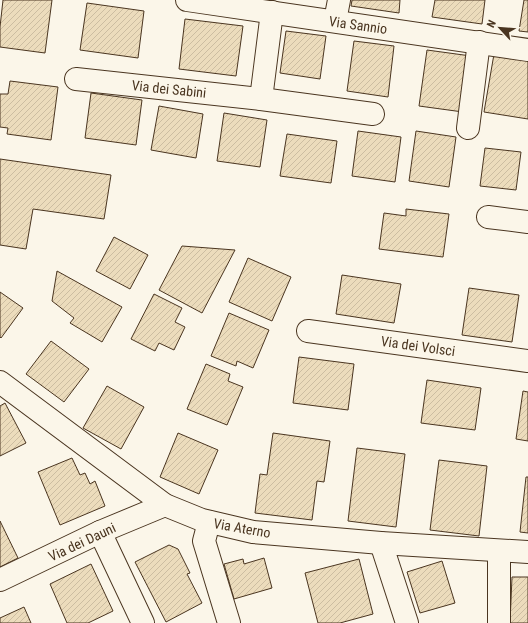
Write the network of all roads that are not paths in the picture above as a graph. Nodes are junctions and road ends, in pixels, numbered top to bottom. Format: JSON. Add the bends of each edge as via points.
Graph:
{"nodes":[{"id":1,"x":187,"y":0,"type":"edge"},
{"id":2,"x":339,"y":0,"type":"edge"},
{"id":3,"x":272,"y":12,"type":"junction"},
{"id":4,"x":336,"y":21,"type":"junction"},
{"id":5,"x":479,"y":42,"type":"junction"},
{"id":6,"x":528,"y":50,"type":"edge"},
{"id":7,"x":76,"y":78,"type":"dead end"},
{"id":8,"x":261,"y":99,"type":"junction"},
{"id":9,"x":373,"y":114,"type":"dead end"},
{"id":10,"x":468,"y":128,"type":"dead end"},
{"id":11,"x":488,"y":217,"type":"dead end"},
{"id":12,"x":528,"y":222,"type":"edge"},
{"id":13,"x":308,"y":331,"type":"dead end"},
{"id":14,"x":528,"y":361,"type":"edge"},
{"id":15,"x":0,"y":382,"type":"edge"},
{"id":16,"x":165,"y":505,"type":"junction"},
{"id":17,"x":209,"y":522,"type":"junction"},
{"id":18,"x":100,"y":532,"type":"junction"},
{"id":19,"x":381,"y":542,"type":"junction"},
{"id":20,"x":499,"y":551,"type":"junction"},
{"id":21,"x":528,"y":552,"type":"edge"},
{"id":22,"x":0,"y":580,"type":"edge"},
{"id":23,"x":143,"y":623,"type":"edge"},
{"id":24,"x":229,"y":623,"type":"edge"},
{"id":25,"x":407,"y":623,"type":"edge"},
{"id":26,"x":499,"y":623,"type":"edge"}],
"edges":[{"from":1,"to":3,"type":"street","name":"Via Sannio"},
{"from":2,"to":4,"type":"street"},
{"from":3,"to":4,"type":"street","name":"Via Sannio"},
{"from":3,"to":8,"type":"street"},
{"from":4,"to":5,"type":"street","name":"Via Sannio"},
{"from":5,"to":6,"type":"street","name":"Via Sannio"},
{"from":5,"to":10,"type":"street"},
{"from":7,"to":8,"type":"street","name":"Via dei Sabini"},
{"from":8,"to":9,"type":"street","name":"Via dei Sabini"},
{"from":11,"to":12,"type":"street"},
{"from":13,"to":14,"type":"street","name":"Via dei Volsci"},
{"from":15,"to":16,"type":"street","name":"Via Aterno"},
{"from":16,"to":17,"type":"street","name":"Via Aterno"},
{"from":16,"to":18,"type":"street","name":"Via dei Dauni"},
{"from":17,"to":19,"type":"street","name":"Via Aterno","via":[[253,532]]},
{"from":17,"to":24,"type":"street","via":[[204,541]]},
{"from":18,"to":22,"type":"street","name":"Via dei Dauni"},
{"from":18,"to":23,"type":"street"},
{"from":19,"to":20,"type":"street","name":"Via Aterno"},
{"from":19,"to":25,"type":"street"},
{"from":20,"to":21,"type":"street","name":"Via Aterno"},
{"from":20,"to":26,"type":"street"}]}
